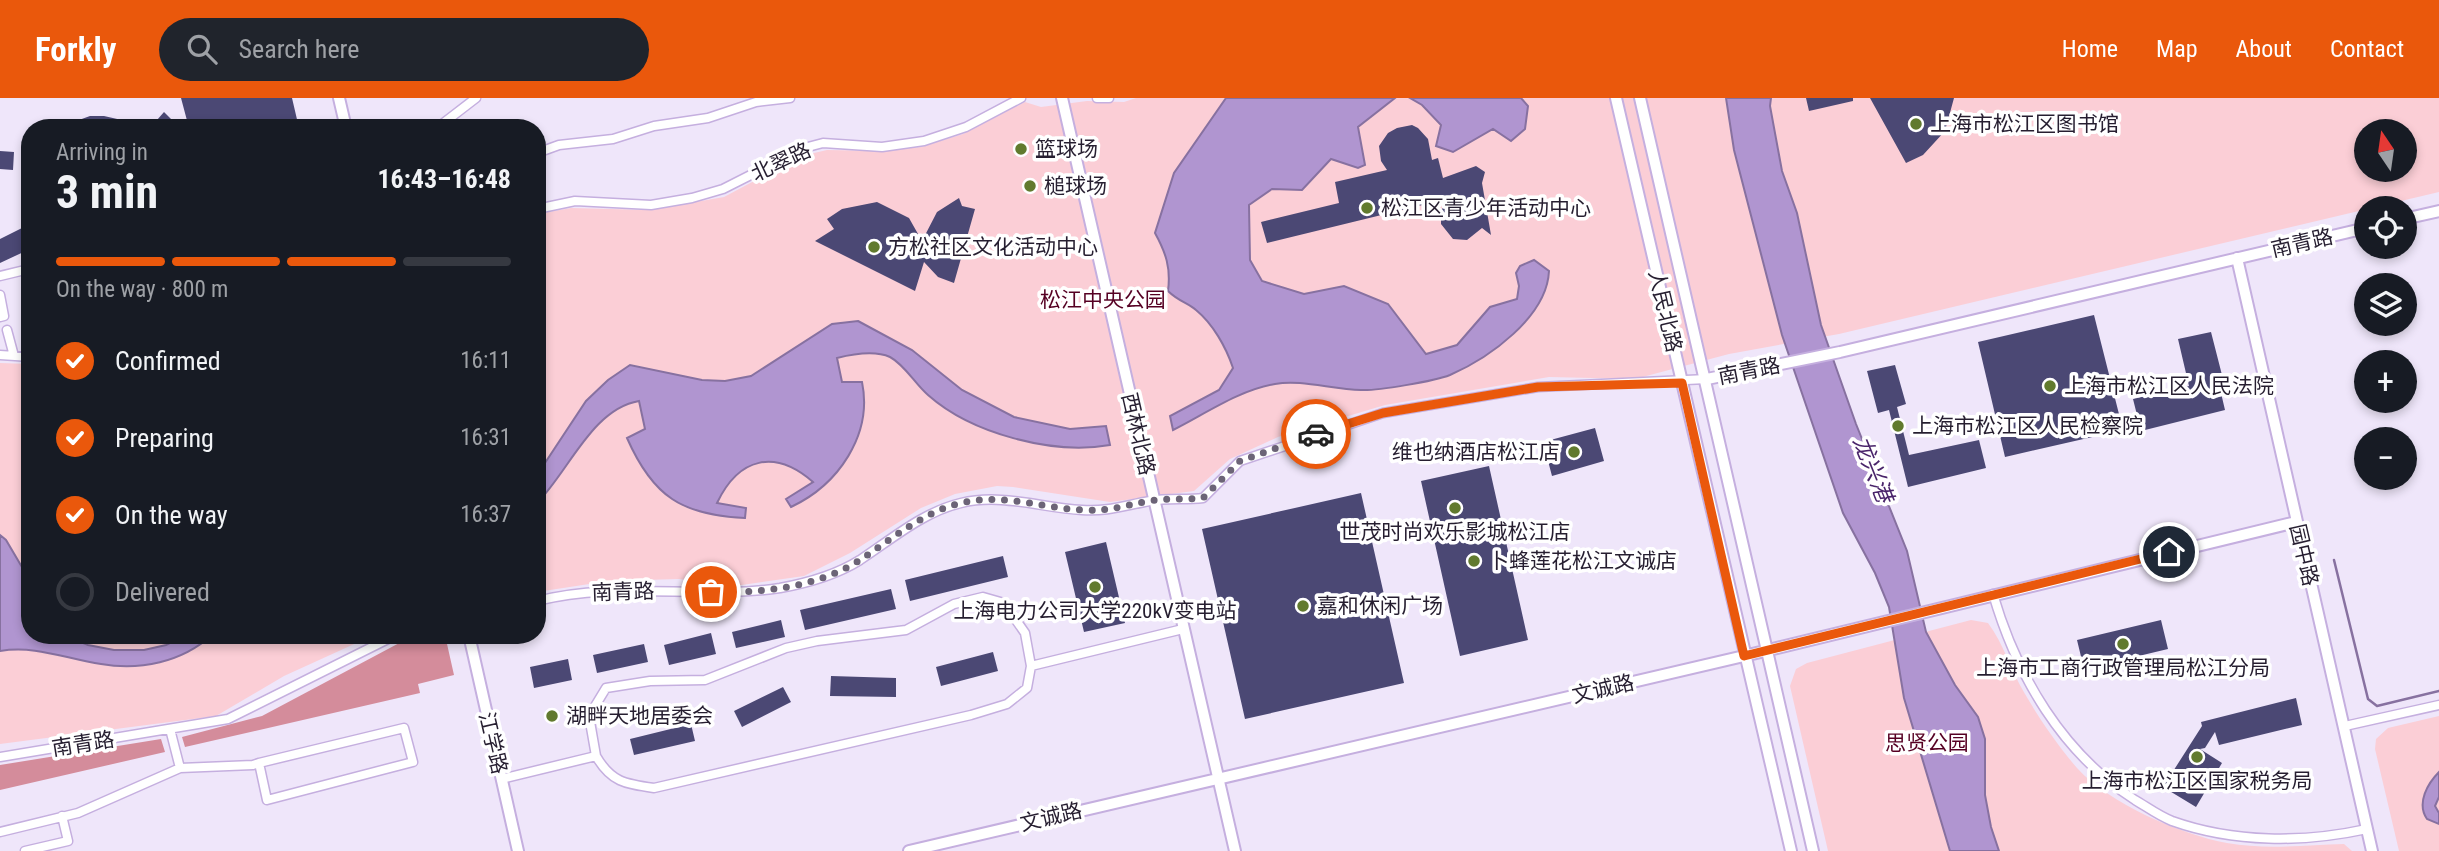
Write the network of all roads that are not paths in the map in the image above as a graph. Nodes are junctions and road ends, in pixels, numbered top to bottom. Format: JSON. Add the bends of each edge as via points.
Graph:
{"nodes":[{"id":1,"x":339,"y":98,"type":"edge"},
{"id":2,"x":476,"y":98,"type":"edge"},
{"id":3,"x":790,"y":98,"type":"edge"},
{"id":4,"x":1021,"y":98,"type":"edge"},
{"id":5,"x":1062,"y":98,"type":"edge"},
{"id":6,"x":1097,"y":98,"type":"edge"},
{"id":7,"x":1109,"y":98,"type":"edge"},
{"id":8,"x":1615,"y":98,"type":"edge"},
{"id":9,"x":1640,"y":98,"type":"edge"},
{"id":10,"x":344,"y":119,"type":"edge"},
{"id":11,"x":449,"y":119,"type":"edge"},
{"id":12,"x":546,"y":150,"type":"edge"},
{"id":13,"x":546,"y":207,"type":"edge"},
{"id":14,"x":2439,"y":211,"type":"edge"},
{"id":15,"x":2417,"y":216,"type":"edge"},
{"id":16,"x":2354,"y":231,"type":"edge"},
{"id":17,"x":2236,"y":258,"type":"junction"},
{"id":18,"x":21,"y":271,"type":"edge"},
{"id":19,"x":0,"y":276,"type":"edge"},
{"id":20,"x":0,"y":295,"type":"edge"},
{"id":21,"x":0,"y":317,"type":"edge"},
{"id":22,"x":7,"y":330,"type":"dead end"},
{"id":23,"x":0,"y":355,"type":"edge"},
{"id":24,"x":14,"y":356,"type":"junction"},
{"id":25,"x":21,"y":356,"type":"edge"},
{"id":26,"x":1707,"y":379,"type":"junction"},
{"id":27,"x":1682,"y":383,"type":"junction"},
{"id":28,"x":1153,"y":500,"type":"junction"},
{"id":29,"x":2296,"y":522,"type":"junction"},
{"id":30,"x":1993,"y":594,"type":"junction"},
{"id":31,"x":546,"y":599,"type":"edge"},
{"id":32,"x":1183,"y":629,"type":"junction"},
{"id":33,"x":378,"y":644,"type":"edge"},
{"id":34,"x":470,"y":644,"type":"edge"},
{"id":35,"x":1766,"y":649,"type":"junction"},
{"id":36,"x":1744,"y":656,"type":"junction"},
{"id":37,"x":1031,"y":666,"type":"junction"},
{"id":38,"x":2439,"y":705,"type":"edge"},
{"id":39,"x":2345,"y":726,"type":"junction"},
{"id":40,"x":170,"y":729,"type":"junction"},
{"id":41,"x":596,"y":756,"type":"junction"},
{"id":42,"x":0,"y":757,"type":"edge"},
{"id":43,"x":259,"y":763,"type":"junction"},
{"id":44,"x":180,"y":768,"type":"junction"},
{"id":45,"x":1217,"y":778,"type":"junction"},
{"id":46,"x":501,"y":779,"type":"junction"},
{"id":47,"x":62,"y":816,"type":"junction"},
{"id":48,"x":2367,"y":829,"type":"junction"},
{"id":49,"x":0,"y":832,"type":"edge"},
{"id":50,"x":25,"y":851,"type":"edge"},
{"id":51,"x":518,"y":851,"type":"edge"},
{"id":52,"x":909,"y":851,"type":"edge"},
{"id":53,"x":1235,"y":851,"type":"edge"},
{"id":54,"x":1791,"y":851,"type":"edge"},
{"id":55,"x":1813,"y":851,"type":"edge"},
{"id":56,"x":2372,"y":851,"type":"edge"}],
"edges":[{"from":1,"to":10,"type":"street"},
{"from":2,"to":11,"type":"street"},
{"from":3,"to":12,"type":"street"},
{"from":4,"to":13,"type":"street","name":"北翠路","via":[[966,127],[925,141],[882,147],[823,144],[804,148],[723,189],[692,198],[651,205],[575,201]]},
{"from":5,"to":28,"type":"street","name":"西林北路"},
{"from":6,"to":7,"type":"street"},
{"from":8,"to":27,"type":"street","name":"人民北路"},
{"from":9,"to":26,"type":"street","name":"人民北路"},
{"from":14,"to":15,"type":"street"},
{"from":16,"to":17,"type":"street","name":"南青路"},
{"from":17,"to":26,"type":"street","name":"南青路"},
{"from":17,"to":29,"type":"street","name":"园中路"},
{"from":18,"to":19,"type":"street"},
{"from":20,"to":21,"type":"street","via":[[5,316]]},
{"from":22,"to":24,"type":"street"},
{"from":23,"to":24,"type":"street"},
{"from":24,"to":25,"type":"street"},
{"from":26,"to":27,"type":"street","name":"南青路"},
{"from":26,"to":35,"type":"street","name":"人民北路"},
{"from":27,"to":28,"type":"street","name":"南青路","via":[[1538,387],[1383,413],[1240,461],[1203,498]]},
{"from":27,"to":36,"type":"street","name":"人民北路"},
{"from":28,"to":31,"type":"street","name":"南青路","via":[[1112,510],[1002,500],[961,503],[933,513],[859,561],[812,582],[746,592],[643,589]]},
{"from":28,"to":32,"type":"street","name":"西林北路"},
{"from":29,"to":30,"type":"street","name":"文诚路"},
{"from":29,"to":39,"type":"street","name":"园中路"},
{"from":30,"to":35,"type":"street","name":"文诚路"},
{"from":30,"to":48,"type":"street","via":[[2021,668],[2045,709],[2106,781],[2145,806],[2171,820],[2229,835],[2287,839]]},
{"from":32,"to":37,"type":"street"},
{"from":32,"to":45,"type":"street","name":"西林北路"},
{"from":33,"to":40,"type":"street","name":"南青路","via":[[228,719]]},
{"from":34,"to":46,"type":"street","name":"江学路"},
{"from":35,"to":36,"type":"street","name":"文诚路"},
{"from":35,"to":55,"type":"street","name":"人民北路"},
{"from":36,"to":45,"type":"street","name":"文诚路"},
{"from":36,"to":54,"type":"street","name":"人民北路"},
{"from":37,"to":41,"type":"street","via":[[1027,688],[1007,704],[654,788],[627,785],[606,772]]},
{"from":37,"to":41,"type":"street","via":[[1025,634],[1004,603],[983,597],[954,604],[906,630],[786,648],[705,680],[606,688],[589,716]]},
{"from":38,"to":39,"type":"street"},
{"from":39,"to":48,"type":"street","name":"园中路"},
{"from":40,"to":42,"type":"street","name":"南青路"},
{"from":40,"to":44,"type":"street"},
{"from":41,"to":46,"type":"street"},
{"from":43,"to":43,"type":"street","via":[[404,728],[413,762],[267,800]]},
{"from":43,"to":44,"type":"street"},
{"from":44,"to":47,"type":"street"},
{"from":45,"to":52,"type":"street","name":"文诚路"},
{"from":45,"to":53,"type":"street","name":"西林北路"},
{"from":46,"to":51,"type":"street","name":"江学路"},
{"from":47,"to":49,"type":"street"},
{"from":47,"to":50,"type":"street","via":[[68,841]]},
{"from":48,"to":56,"type":"street","name":"园中路"}]}
